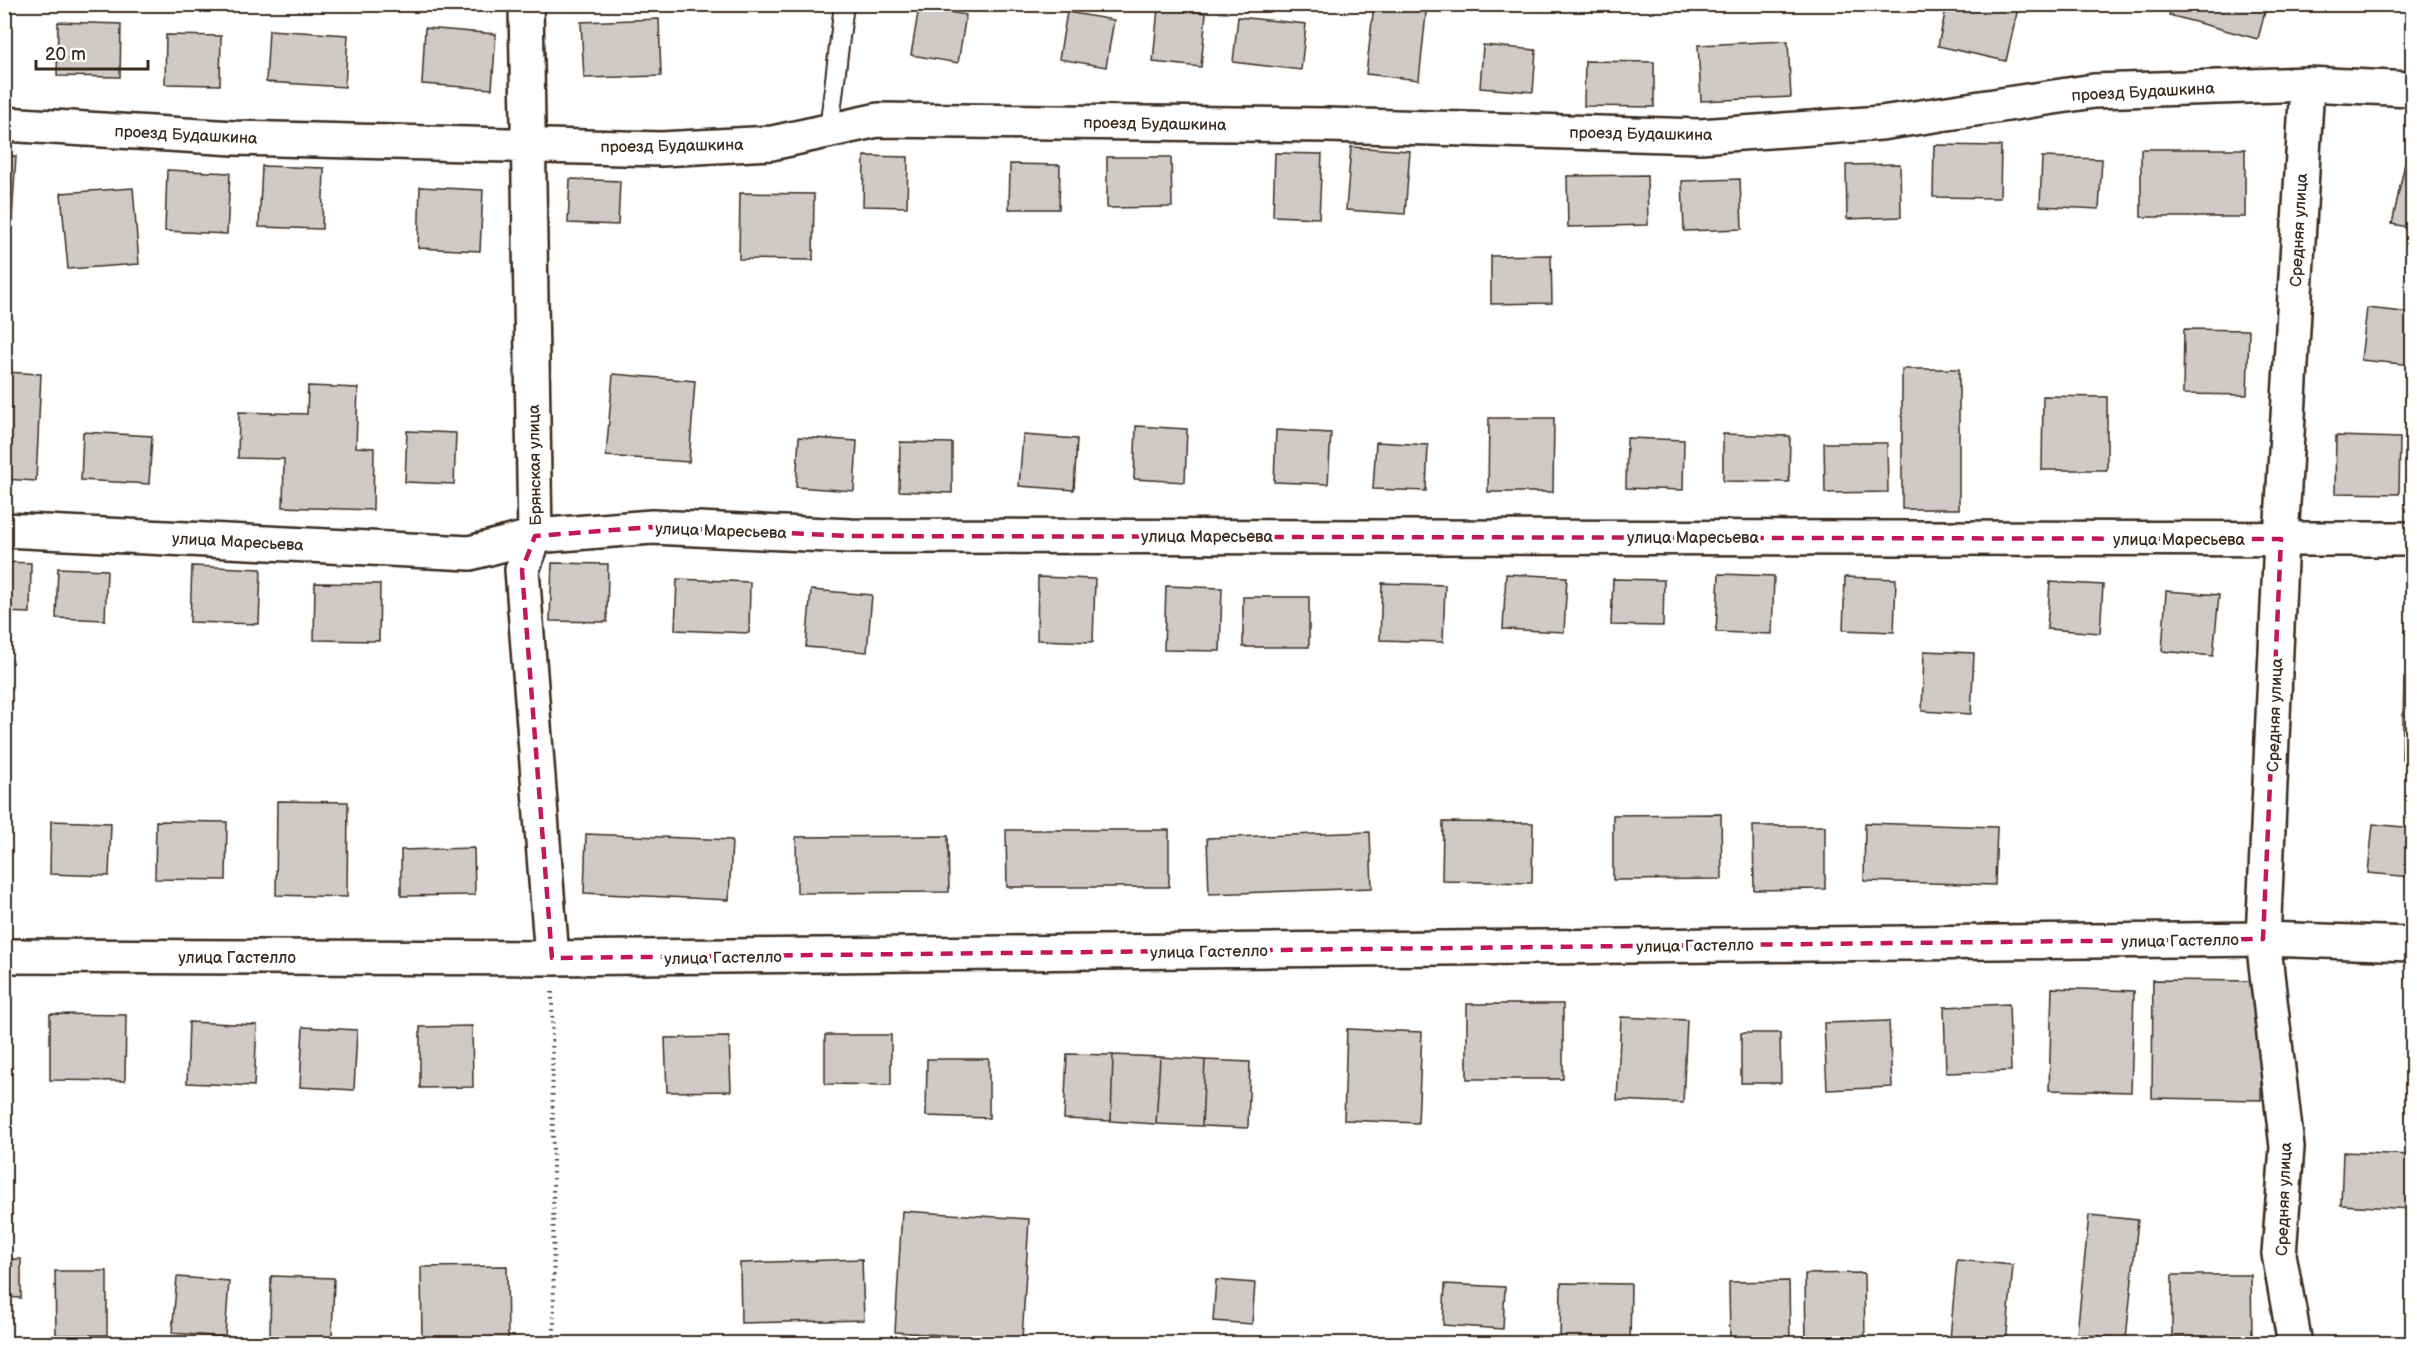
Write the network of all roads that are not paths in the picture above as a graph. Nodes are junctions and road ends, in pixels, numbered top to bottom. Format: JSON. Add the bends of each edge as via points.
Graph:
{"nodes":[{"id":1,"x":526,"y":4,"type":"edge"},
{"id":2,"x":844,"y":4,"type":"edge"},
{"id":3,"x":2307,"y":84,"type":"junction"},
{"id":4,"x":2412,"y":89,"type":"edge"},
{"id":5,"x":4,"y":124,"type":"edge"},
{"id":6,"x":829,"y":130,"type":"junction"},
{"id":7,"x":528,"y":144,"type":"junction"},
{"id":8,"x":4,"y":530,"type":"edge"},
{"id":9,"x":535,"y":536,"type":"junction"},
{"id":10,"x":2281,"y":539,"type":"junction"},
{"id":11,"x":2412,"y":539,"type":"edge"},
{"id":12,"x":2263,"y":939,"type":"junction"},
{"id":13,"x":2412,"y":944,"type":"edge"},
{"id":14,"x":4,"y":957,"type":"edge"},
{"id":15,"x":552,"y":958,"type":"junction"},
{"id":16,"x":2295,"y":1344,"type":"edge"}],
"edges":[{"from":1,"to":7,"type":"street","name":"Брянская улица"},
{"from":2,"to":6,"type":"lane"},
{"from":3,"to":4,"type":"street","name":"проезд Будашкина"},
{"from":3,"to":6,"type":"street","name":"проезд Будашкина","via":[[2094,91],[1881,123],[1700,136],[1327,125],[878,120]]},
{"from":3,"to":10,"type":"street","name":"Средняя улица"},
{"from":5,"to":7,"type":"street","name":"проезд Будашкина","via":[[234,138]]},
{"from":6,"to":7,"type":"street","name":"проезд Будашкина","via":[[772,143],[661,149]]},
{"from":7,"to":9,"type":"street","name":"Брянская улица"},
{"from":8,"to":9,"type":"street","name":"улица Маресьева","via":[[470,553]]},
{"from":9,"to":10,"type":"street","name":"улица Маресьева","via":[[652,526],[862,536]]},
{"from":9,"to":15,"type":"street","name":"Брянская улица","via":[[522,570]]},
{"from":10,"to":11,"type":"street","name":"улица Маресьева"},
{"from":10,"to":12,"type":"street","name":"Средняя улица"},
{"from":12,"to":13,"type":"street","name":"улица Гастелло"},
{"from":12,"to":15,"type":"street","name":"улица Гастелло"},
{"from":12,"to":16,"type":"street","name":"Средняя улица","via":[[2287,1147],[2279,1254]]},
{"from":14,"to":15,"type":"street","name":"улица Гастелло"}]}
